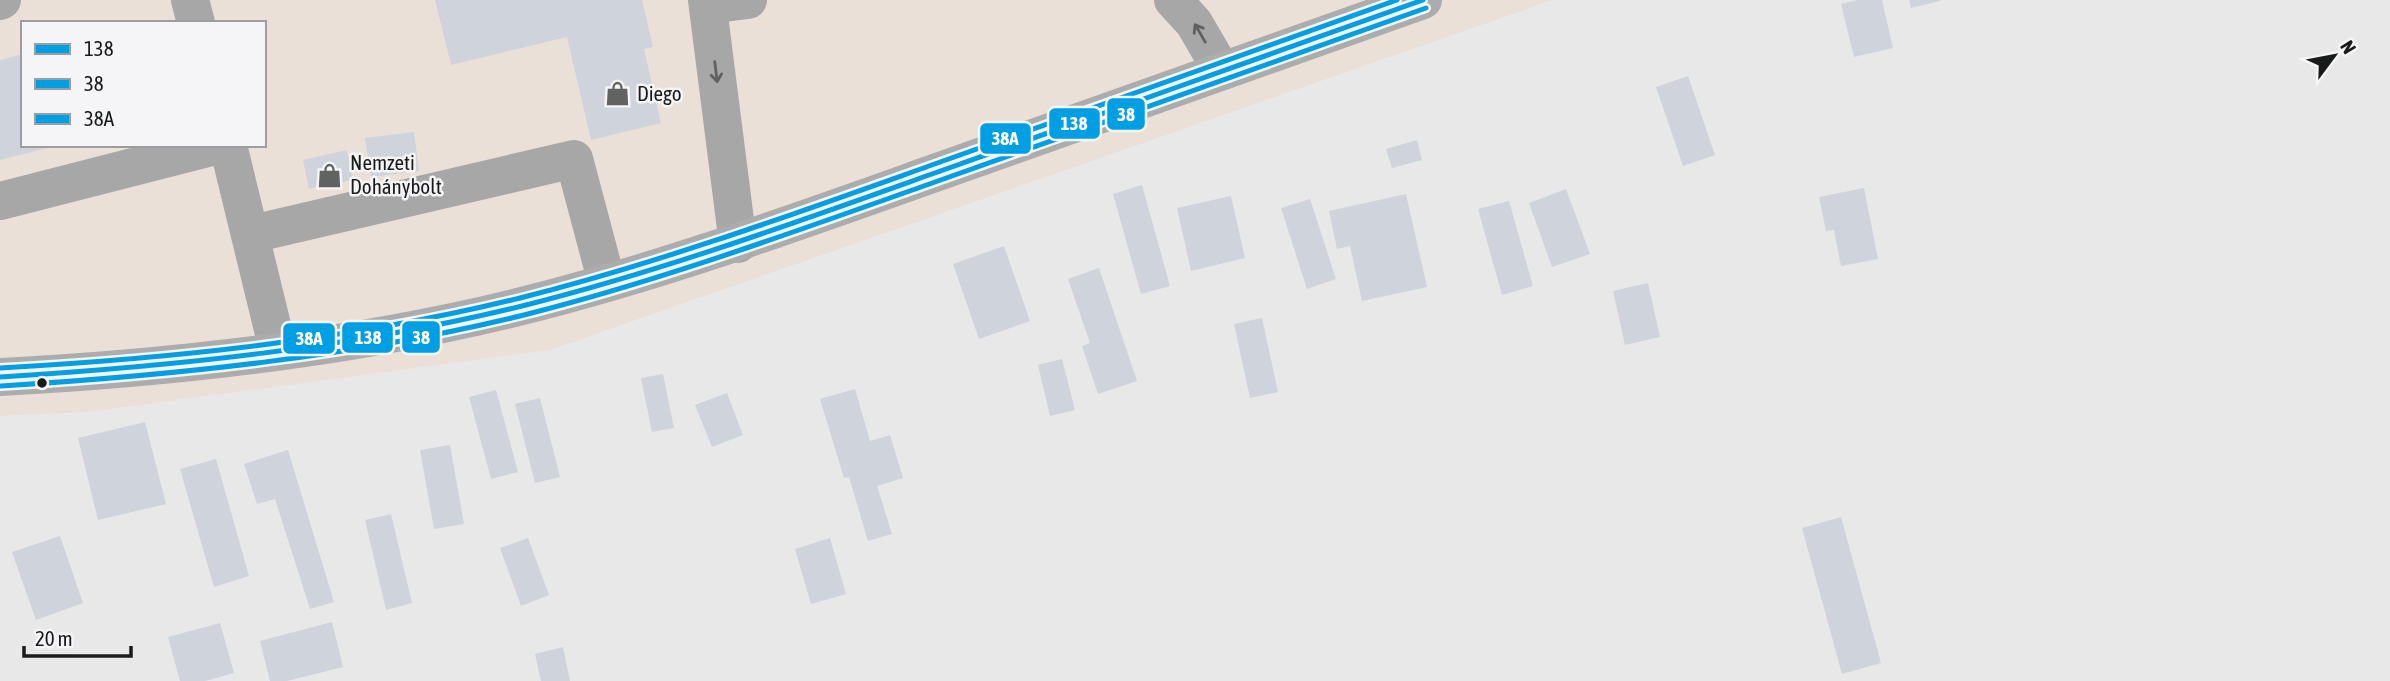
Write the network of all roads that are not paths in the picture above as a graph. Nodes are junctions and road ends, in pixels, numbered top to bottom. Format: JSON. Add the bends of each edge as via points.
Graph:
{"nodes":[{"id":1,"x":190,"y":0,"type":"edge"},
{"id":2,"x":748,"y":0,"type":"edge"},
{"id":3,"x":1172,"y":0,"type":"edge"},
{"id":4,"x":1423,"y":0,"type":"edge"},
{"id":5,"x":707,"y":2,"type":"edge"},
{"id":6,"x":195,"y":21,"type":"edge"},
{"id":7,"x":1222,"y":71,"type":"junction"},
{"id":8,"x":211,"y":147,"type":"edge"},
{"id":9,"x":229,"y":147,"type":"edge"},
{"id":10,"x":0,"y":201,"type":"edge"},
{"id":11,"x":251,"y":234,"type":"junction"},
{"id":12,"x":738,"y":244,"type":"junction"},
{"id":13,"x":607,"y":283,"type":"junction"},
{"id":14,"x":278,"y":351,"type":"junction"},
{"id":15,"x":0,"y":377,"type":"edge"}],
"edges":[{"from":1,"to":6,"type":"lane"},
{"from":2,"to":5,"type":"lane"},
{"from":7,"to":3,"type":"lane","one_way":true,"via":[[1194,23]]},
{"from":4,"to":7,"type":"main road"},
{"from":5,"to":12,"type":"lane","one_way":true},
{"from":7,"to":12,"type":"main road"},
{"from":8,"to":10,"type":"lane"},
{"from":9,"to":11,"type":"lane"},
{"from":11,"to":13,"type":"lane","via":[[575,159]]},
{"from":11,"to":14,"type":"lane"},
{"from":12,"to":13,"type":"main road"},
{"from":13,"to":14,"type":"main road","via":[[413,329]]},
{"from":14,"to":15,"type":"main road"}]}
